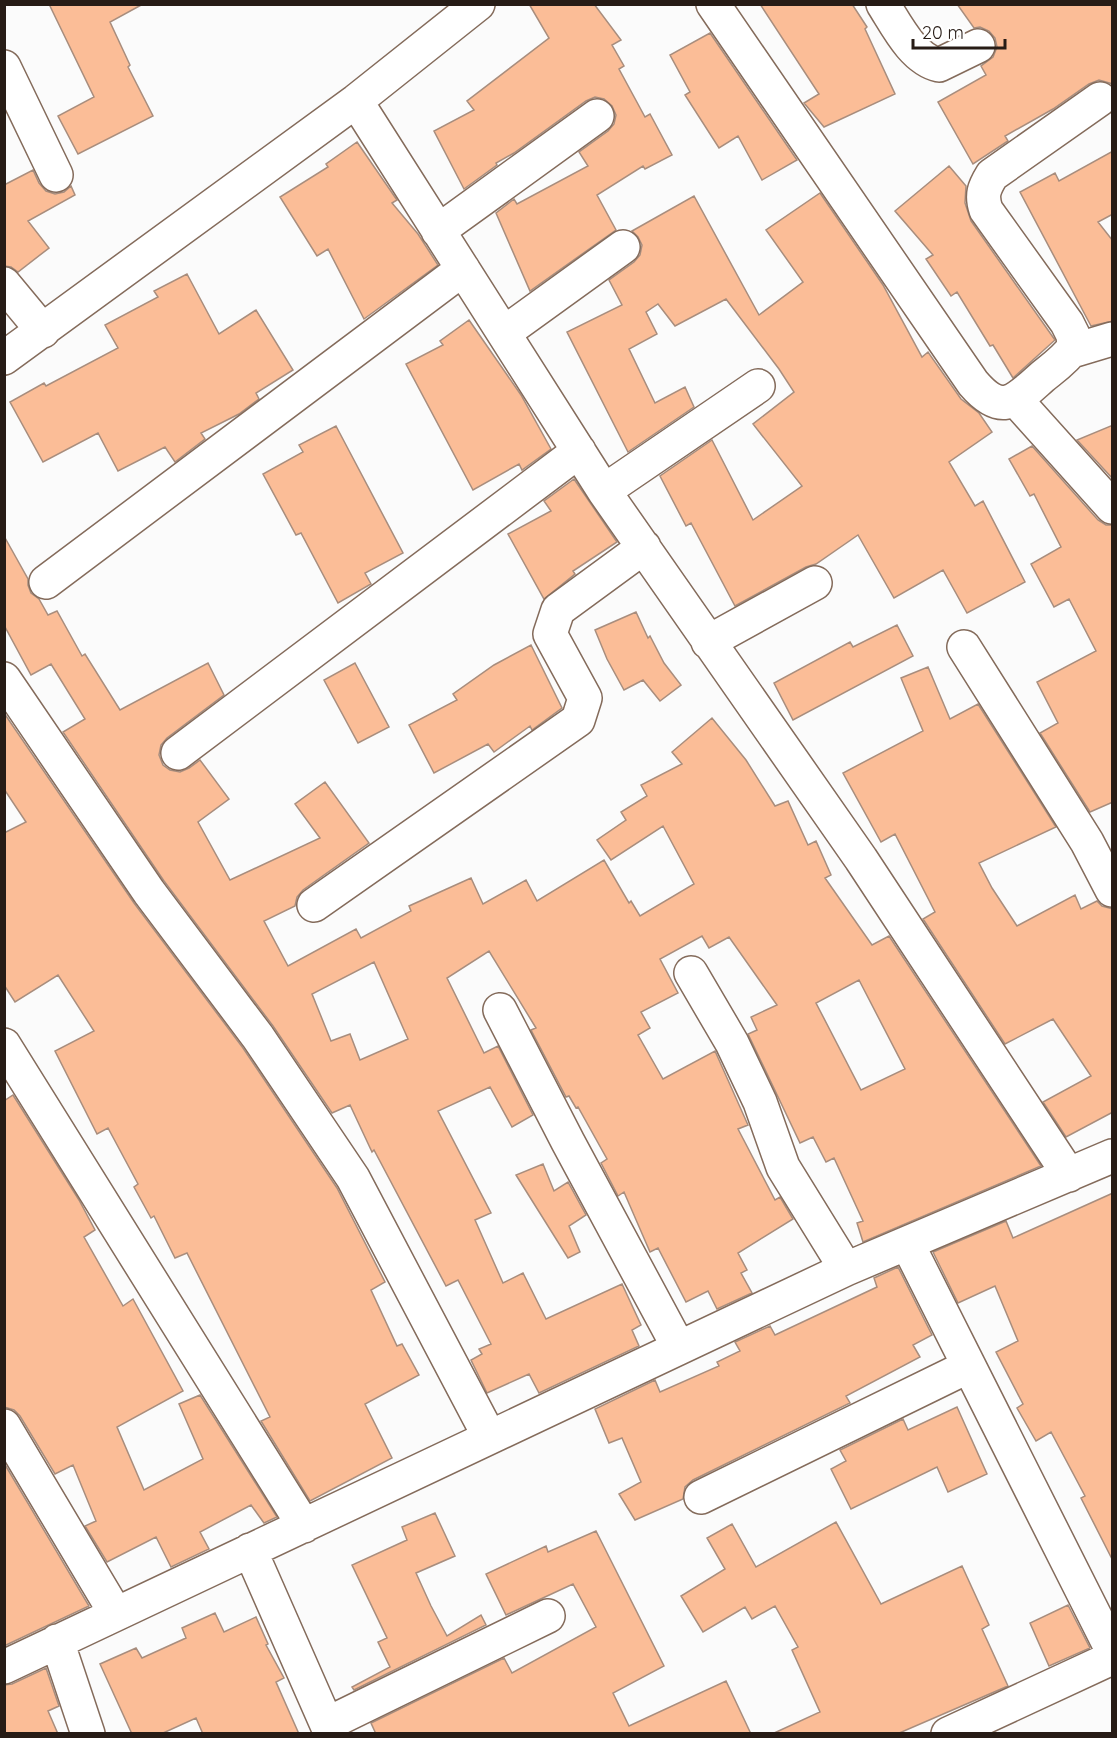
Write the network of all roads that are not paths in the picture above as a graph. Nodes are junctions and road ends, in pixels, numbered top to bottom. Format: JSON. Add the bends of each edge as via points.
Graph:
{"nodes":[{"id":1,"x":478,"y":4,"type":"edge"},
{"id":2,"x":713,"y":4,"type":"edge"},
{"id":3,"x":883,"y":4,"type":"edge"},
{"id":4,"x":978,"y":46,"type":"dead end"},
{"id":5,"x":4,"y":67,"type":"edge"},
{"id":6,"x":1100,"y":99,"type":"dead end"},
{"id":7,"x":356,"y":101,"type":"junction"},
{"id":8,"x":597,"y":116,"type":"dead end"},
{"id":9,"x":56,"y":175,"type":"dead end"},
{"id":10,"x":438,"y":231,"type":"junction"},
{"id":11,"x":623,"y":247,"type":"dead end"},
{"id":12,"x":463,"y":269,"type":"junction"},
{"id":13,"x":4,"y":284,"type":"edge"},
{"id":14,"x":43,"y":331,"type":"junction"},
{"id":15,"x":504,"y":333,"type":"junction"},
{"id":16,"x":1113,"y":339,"type":"edge"},
{"id":17,"x":1072,"y":351,"type":"junction"},
{"id":18,"x":4,"y":358,"type":"edge"},
{"id":19,"x":758,"y":386,"type":"dead end"},
{"id":20,"x":1016,"y":400,"type":"junction"},
{"id":21,"x":579,"y":451,"type":"junction"},
{"id":22,"x":604,"y":491,"type":"junction"},
{"id":23,"x":1113,"y":507,"type":"edge"},
{"id":24,"x":644,"y":547,"type":"junction"},
{"id":25,"x":46,"y":582,"type":"dead end"},
{"id":26,"x":815,"y":583,"type":"dead end"},
{"id":27,"x":708,"y":642,"type":"junction"},
{"id":28,"x":964,"y":647,"type":"dead end"},
{"id":29,"x":4,"y":679,"type":"edge"},
{"id":30,"x":178,"y":753,"type":"dead end"},
{"id":31,"x":1113,"y":890,"type":"edge"},
{"id":32,"x":314,"y":906,"type":"dead end"},
{"id":33,"x":691,"y":973,"type":"dead end"},
{"id":34,"x":500,"y":1010,"type":"dead end"},
{"id":35,"x":4,"y":1045,"type":"edge"},
{"id":36,"x":1110,"y":1162,"type":"edge"},
{"id":37,"x":1069,"y":1175,"type":"junction"},
{"id":38,"x":907,"y":1243,"type":"junction"},
{"id":39,"x":846,"y":1269,"type":"junction"},
{"id":40,"x":679,"y":1348,"type":"junction"},
{"id":41,"x":969,"y":1366,"type":"junction"},
{"id":42,"x":4,"y":1426,"type":"edge"},
{"id":43,"x":489,"y":1436,"type":"junction"},
{"id":44,"x":701,"y":1497,"type":"dead end"},
{"id":45,"x":304,"y":1526,"type":"junction"},
{"id":46,"x":250,"y":1550,"type":"junction"},
{"id":47,"x":116,"y":1614,"type":"junction"},
{"id":48,"x":548,"y":1616,"type":"dead end"},
{"id":49,"x":57,"y":1641,"type":"junction"},
{"id":50,"x":1113,"y":1650,"type":"edge"},
{"id":51,"x":1113,"y":1658,"type":"edge"},
{"id":52,"x":4,"y":1667,"type":"edge"},
{"id":53,"x":329,"y":1729,"type":"edge"},
{"id":54,"x":88,"y":1734,"type":"edge"},
{"id":55,"x":948,"y":1734,"type":"edge"}],
"edges":[{"from":1,"to":7,"type":"street"},
{"from":2,"to":20,"type":"street","via":[[973,383],[992,401]]},
{"from":3,"to":4,"type":"street","via":[[928,63],[939,65]]},
{"from":5,"to":9,"type":"street"},
{"from":6,"to":17,"type":"street","via":[[992,175],[982,198],[986,210],[1067,323],[1073,335]]},
{"from":7,"to":10,"type":"street"},
{"from":7,"to":14,"type":"street"},
{"from":8,"to":10,"type":"street"},
{"from":10,"to":12,"type":"street"},
{"from":11,"to":15,"type":"street"},
{"from":12,"to":15,"type":"street"},
{"from":12,"to":25,"type":"street"},
{"from":13,"to":14,"type":"street"},
{"from":14,"to":18,"type":"street"},
{"from":15,"to":21,"type":"street"},
{"from":16,"to":17,"type":"street"},
{"from":17,"to":20,"type":"street"},
{"from":19,"to":22,"type":"street"},
{"from":20,"to":23,"type":"street"},
{"from":21,"to":22,"type":"street"},
{"from":21,"to":30,"type":"street"},
{"from":22,"to":24,"type":"street"},
{"from":24,"to":27,"type":"street"},
{"from":24,"to":32,"type":"street","via":[[558,610],[550,634],[585,698],[578,720]]},
{"from":26,"to":27,"type":"street"},
{"from":27,"to":37,"type":"street","via":[[861,859]]},
{"from":28,"to":31,"type":"street"},
{"from":29,"to":43,"type":"street","via":[[149,892],[258,1037],[353,1178]]},
{"from":33,"to":39,"type":"street","via":[[760,1102],[783,1167]]},
{"from":34,"to":40,"type":"street"},
{"from":35,"to":45,"type":"street"},
{"from":36,"to":37,"type":"street"},
{"from":37,"to":38,"type":"street"},
{"from":38,"to":39,"type":"street"},
{"from":38,"to":41,"type":"street"},
{"from":39,"to":40,"type":"street"},
{"from":40,"to":43,"type":"street"},
{"from":41,"to":44,"type":"street"},
{"from":41,"to":50,"type":"street"},
{"from":42,"to":47,"type":"street"},
{"from":43,"to":45,"type":"street"},
{"from":45,"to":46,"type":"street"},
{"from":46,"to":47,"type":"street"},
{"from":46,"to":53,"type":"street"},
{"from":47,"to":49,"type":"street"},
{"from":48,"to":53,"type":"street"},
{"from":49,"to":52,"type":"street"},
{"from":49,"to":54,"type":"street"},
{"from":51,"to":55,"type":"street"}]}
